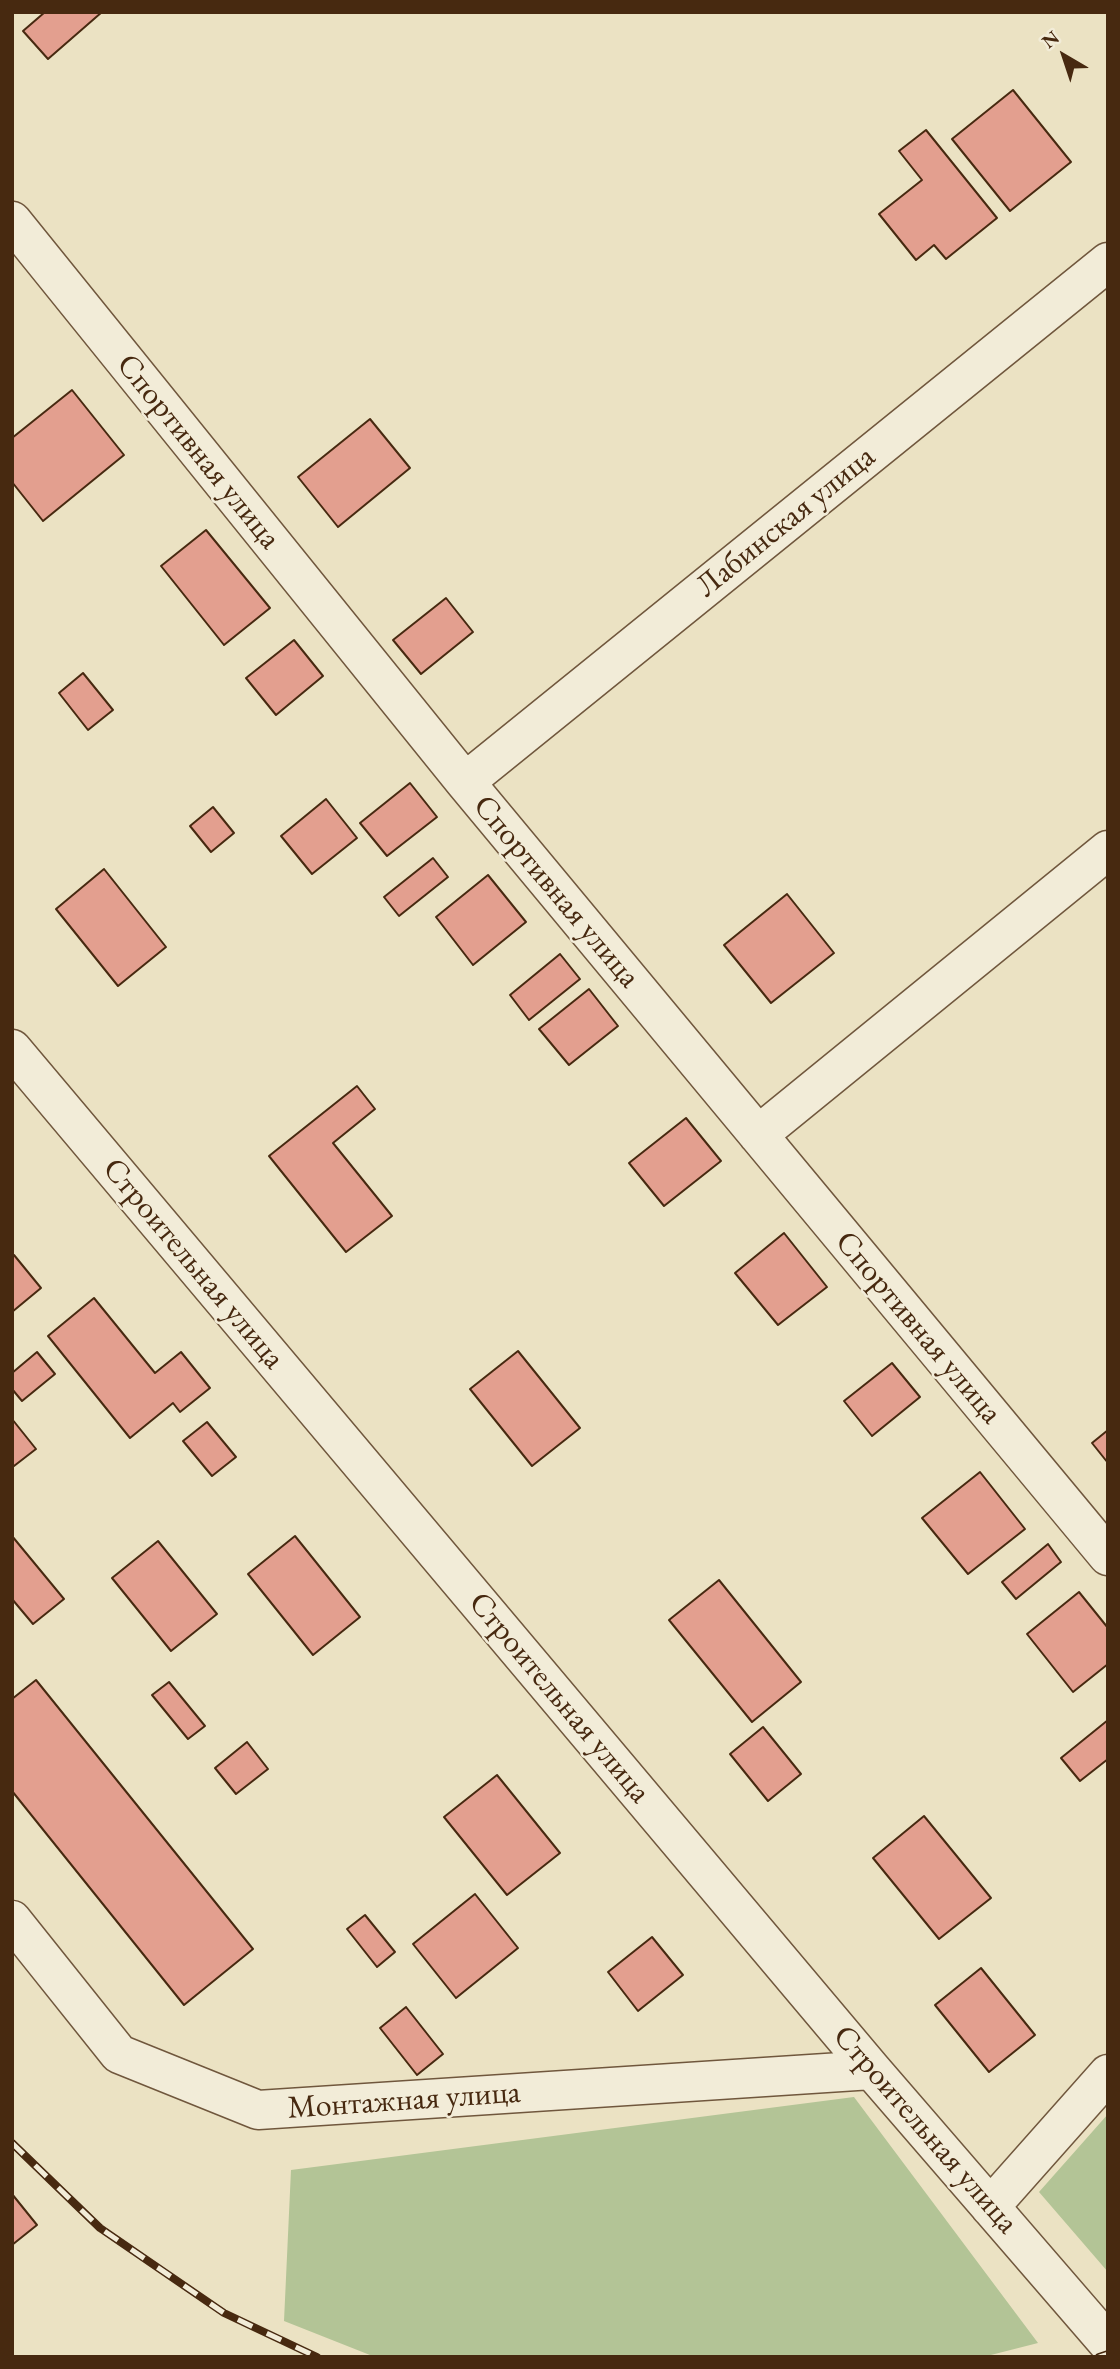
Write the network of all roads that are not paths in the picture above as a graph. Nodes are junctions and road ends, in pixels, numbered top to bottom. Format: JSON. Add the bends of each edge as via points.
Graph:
{"nodes":[{"id":1,"x":12,"y":221,"type":"edge"},
{"id":2,"x":1108,"y":262,"type":"edge"},
{"id":3,"x":464,"y":782,"type":"junction"},
{"id":4,"x":1108,"y":850,"type":"edge"},
{"id":5,"x":12,"y":1049,"type":"edge"},
{"id":6,"x":758,"y":1135,"type":"junction"},
{"id":7,"x":1108,"y":1556,"type":"edge"},
{"id":8,"x":12,"y":1920,"type":"edge"},
{"id":9,"x":872,"y":2070,"type":"junction"},
{"id":10,"x":1108,"y":2074,"type":"edge"},
{"id":11,"x":990,"y":2207,"type":"junction"},
{"id":12,"x":1108,"y":2343,"type":"edge"}],
"edges":[{"from":1,"to":3,"type":"street","name":"Спортивная улица"},
{"from":2,"to":3,"type":"street","name":"Лабинская улица"},
{"from":3,"to":6,"type":"street","name":"Спортивная улица"},
{"from":4,"to":6,"type":"street"},
{"from":5,"to":9,"type":"street","name":"Строительная улица"},
{"from":6,"to":7,"type":"street","name":"Спортивная улица"},
{"from":8,"to":9,"type":"street","name":"Монтажная улица","via":[[119,2054],[258,2110]]},
{"from":9,"to":11,"type":"street","name":"Строительная улица"},
{"from":10,"to":11,"type":"street"},
{"from":11,"to":12,"type":"street","name":"Строительная улица"}]}
